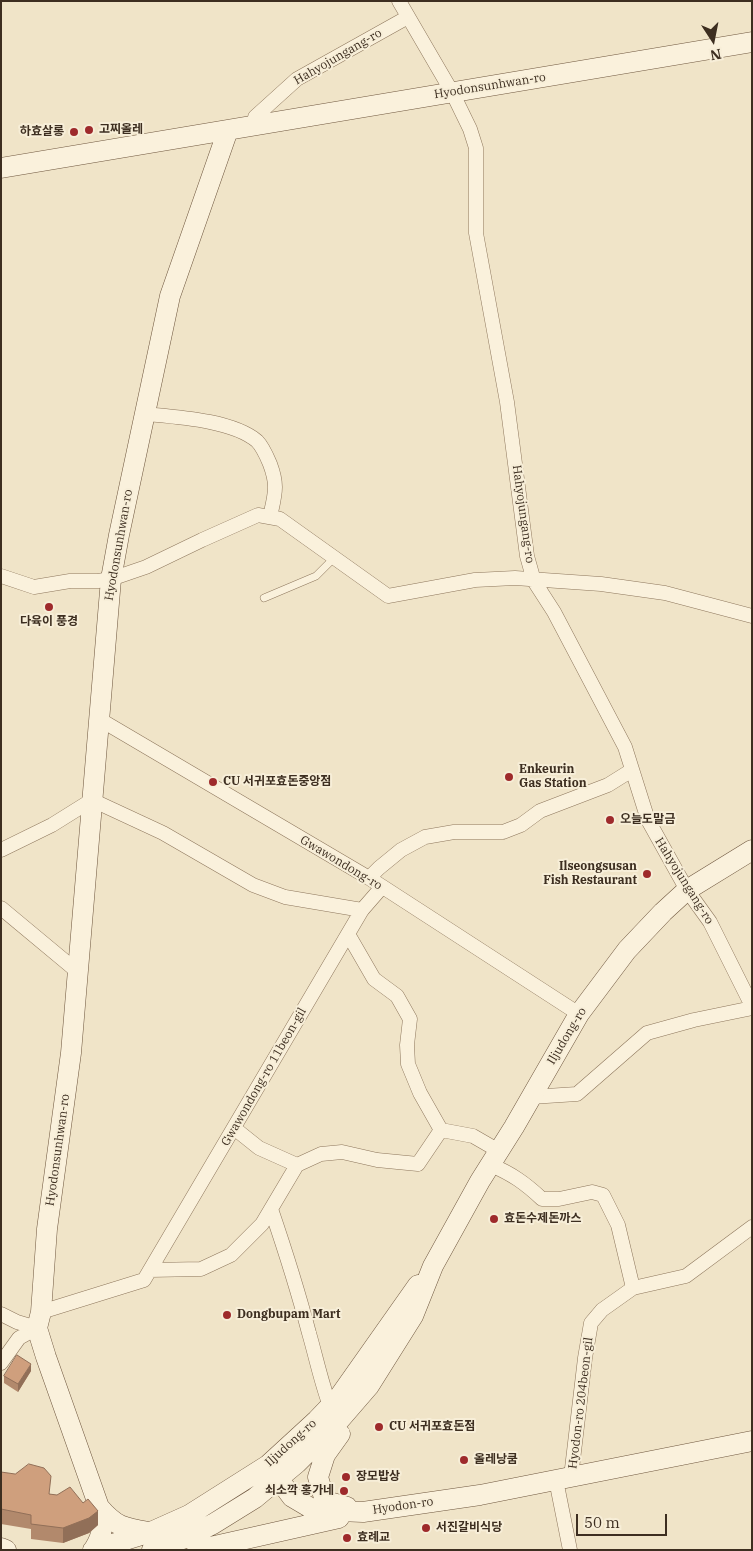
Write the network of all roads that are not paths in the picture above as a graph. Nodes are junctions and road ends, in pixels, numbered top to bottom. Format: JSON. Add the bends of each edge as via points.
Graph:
{"nodes":[{"id":1,"x":399,"y":1,"type":"edge"},
{"id":2,"x":408,"y":17,"type":"junction"},
{"id":3,"x":752,"y":42,"type":"edge"},
{"id":4,"x":452,"y":92,"type":"junction"},
{"id":5,"x":255,"y":125,"type":"junction"},
{"id":6,"x":228,"y":130,"type":"junction"},
{"id":7,"x":1,"y":168,"type":"edge"},
{"id":8,"x":145,"y":414,"type":"junction"},
{"id":9,"x":270,"y":517,"type":"junction"},
{"id":10,"x":335,"y":557,"type":"junction"},
{"id":11,"x":1,"y":576,"type":"edge"},
{"id":12,"x":111,"y":579,"type":"junction"},
{"id":13,"x":534,"y":580,"type":"junction"},
{"id":14,"x":264,"y":598,"type":"dead end"},
{"id":15,"x":752,"y":616,"type":"edge"},
{"id":16,"x":99,"y":719,"type":"junction"},
{"id":17,"x":632,"y":770,"type":"junction"},
{"id":18,"x":92,"y":800,"type":"junction"},
{"id":19,"x":1,"y":850,"type":"edge"},
{"id":20,"x":752,"y":850,"type":"edge"},
{"id":21,"x":369,"y":878,"type":"junction"},
{"id":22,"x":382,"y":887,"type":"junction"},
{"id":23,"x":687,"y":890,"type":"junction"},
{"id":24,"x":1,"y":908,"type":"edge"},
{"id":25,"x":362,"y":910,"type":"junction"},
{"id":26,"x":348,"y":934,"type":"junction"},
{"id":27,"x":78,"y":972,"type":"junction"},
{"id":28,"x":752,"y":1007,"type":"edge"},
{"id":29,"x":578,"y":1014,"type":"junction"},
{"id":30,"x":531,"y":1097,"type":"junction"},
{"id":31,"x":234,"y":1128,"type":"junction"},
{"id":32,"x":441,"y":1130,"type":"junction"},
{"id":33,"x":495,"y":1158,"type":"junction"},
{"id":34,"x":297,"y":1165,"type":"junction"},
{"id":35,"x":271,"y":1209,"type":"junction"},
{"id":36,"x":752,"y":1227,"type":"edge"},
{"id":37,"x":433,"y":1266,"type":"junction"},
{"id":38,"x":150,"y":1270,"type":"junction"},
{"id":39,"x":633,"y":1288,"type":"junction"},
{"id":40,"x":1,"y":1314,"type":"edge"},
{"id":41,"x":414,"y":1316,"type":"junction"},
{"id":42,"x":39,"y":1320,"type":"junction"},
{"id":43,"x":1,"y":1363,"type":"edge"},
{"id":44,"x":330,"y":1406,"type":"junction"},
{"id":45,"x":752,"y":1441,"type":"edge"},
{"id":46,"x":273,"y":1472,"type":"junction"},
{"id":47,"x":564,"y":1479,"type":"junction"},
{"id":48,"x":100,"y":1507,"type":"junction"},
{"id":49,"x":363,"y":1512,"type":"junction"},
{"id":50,"x":152,"y":1541,"type":"edge"},
{"id":51,"x":1,"y":1548,"type":"edge"},
{"id":52,"x":6,"y":1550,"type":"edge"},
{"id":53,"x":93,"y":1550,"type":"edge"},
{"id":54,"x":197,"y":1550,"type":"edge"},
{"id":55,"x":570,"y":1550,"type":"edge"}],
"edges":[{"from":1,"to":2,"type":"street","name":"Hahyojungang-ro"},
{"from":2,"to":4,"type":"street","name":"Hahyojungang-ro"},
{"from":2,"to":5,"type":"street","name":"Hahyojungang-ro","via":[[297,79],[255,117]]},
{"from":3,"to":4,"type":"street","name":"Hyodonsunhwan-ro"},
{"from":4,"to":5,"type":"street","name":"Hyodonsunhwan-ro"},
{"from":4,"to":13,"type":"street","name":"Hahyojungang-ro","via":[[476,148],[476,233],[507,402]]},
{"from":5,"to":6,"type":"street","name":"Hyodonsunhwan-ro"},
{"from":6,"to":7,"type":"street","name":"Hyodonsunhwan-ro"},
{"from":6,"to":8,"type":"street","name":"Hyodonsunhwan-ro","via":[[170,296]]},
{"from":8,"to":9,"type":"street","via":[[226,426],[257,441],[274,474]]},
{"from":8,"to":12,"type":"street","name":"Hyodonsunhwan-ro"},
{"from":9,"to":10,"type":"street","via":[[280,519]]},
{"from":9,"to":12,"type":"street","via":[[258,515],[146,567]]},
{"from":10,"to":13,"type":"street","via":[[388,596],[475,580]]},
{"from":10,"to":14,"type":"lane","via":[[316,576]]},
{"from":11,"to":12,"type":"street","via":[[34,587]]},
{"from":12,"to":16,"type":"street","name":"Hyodonsunhwan-ro"},
{"from":13,"to":15,"type":"street","via":[[601,584],[665,593]]},
{"from":13,"to":17,"type":"street","name":"Hahyojungang-ro","via":[[625,747]]},
{"from":16,"to":18,"type":"street","name":"Hyodonsunhwan-ro"},
{"from":16,"to":21,"type":"street","name":"Gwawondong-ro"},
{"from":17,"to":21,"type":"street","via":[[608,785],[540,811],[522,825],[503,832],[454,832],[425,837],[401,850]]},
{"from":17,"to":23,"type":"street","name":"Hahyojungang-ro","via":[[648,820]]},
{"from":18,"to":19,"type":"street","via":[[52,825]]},
{"from":18,"to":25,"type":"street","via":[[163,832],[253,885],[285,897]]},
{"from":18,"to":27,"type":"street","name":"Hyodonsunhwan-ro"},
{"from":20,"to":23,"type":"street","name":"Iljudong-ro"},
{"from":21,"to":22,"type":"street","name":"Gwawondong-ro"},
{"from":22,"to":25,"type":"street","name":"Gwawondong-ro 11beon-gil"},
{"from":22,"to":29,"type":"street","name":"Gwawondong-ro"},
{"from":23,"to":28,"type":"street","name":"Hahyojungang-ro","via":[[710,922]]},
{"from":23,"to":29,"type":"street","name":"Iljudong-ro","via":[[644,930]]},
{"from":24,"to":27,"type":"street"},
{"from":25,"to":26,"type":"street","name":"Gwawondong-ro 11beon-gil"},
{"from":26,"to":31,"type":"street","name":"Gwawondong-ro 11beon-gil"},
{"from":26,"to":32,"type":"street","via":[[374,979],[397,996],[410,1019],[408,1064],[420,1094]]},
{"from":27,"to":42,"type":"street","name":"Hyodonsunhwan-ro"},
{"from":28,"to":30,"type":"street","via":[[647,1033],[577,1094]]},
{"from":29,"to":30,"type":"street","name":"Iljudong-ro"},
{"from":30,"to":33,"type":"street","name":"Iljudong-ro"},
{"from":31,"to":34,"type":"street","via":[[259,1148]]},
{"from":31,"to":38,"type":"street","name":"Gwawondong-ro 11beon-gil"},
{"from":32,"to":33,"type":"street","via":[[473,1136]]},
{"from":32,"to":34,"type":"street","via":[[418,1164],[342,1152],[321,1154]]},
{"from":33,"to":37,"type":"street","name":"Iljudong-ro"},
{"from":33,"to":39,"type":"street","via":[[542,1199],[592,1192],[603,1195],[618,1225]]},
{"from":34,"to":35,"type":"street"},
{"from":35,"to":38,"type":"street","via":[[262,1224],[231,1255],[201,1269]]},
{"from":35,"to":44,"type":"street"},
{"from":36,"to":39,"type":"street","name":"Hyodon-ro 204beon-gil","via":[[686,1276]]},
{"from":37,"to":41,"type":"street","name":"Iljudong-ro"},
{"from":37,"to":44,"type":"street","name":"Iljudong-ro"},
{"from":38,"to":42,"type":"street","via":[[144,1280]]},
{"from":39,"to":47,"type":"street","name":"Hyodon-ro 204beon-gil","via":[[602,1310],[591,1323]]},
{"from":40,"to":42,"type":"street","via":[[17,1322]]},
{"from":41,"to":46,"type":"street","name":"Iljudong-ro","via":[[369,1386],[337,1423]]},
{"from":41,"to":49,"type":"street","via":[[397,1358],[325,1454],[318,1478],[325,1501]]},
{"from":42,"to":43,"type":"street","via":[[19,1338]]},
{"from":42,"to":48,"type":"street","name":"Hyodonsunhwan-ro","via":[[46,1357]]},
{"from":44,"to":46,"type":"street","name":"Iljudong-ro"},
{"from":45,"to":47,"type":"street","name":"Hyodon-ro"},
{"from":46,"to":49,"type":"street","name":"Hyodon-ro","via":[[292,1497],[314,1510]]},
{"from":46,"to":50,"type":"street","name":"Iljudong-ro","via":[[255,1498],[213,1524],[185,1538]]},
{"from":47,"to":49,"type":"street","name":"Hyodon-ro"},
{"from":47,"to":55,"type":"street"},
{"from":48,"to":50,"type":"street","via":[[112,1522]]},
{"from":48,"to":53,"type":"street","via":[[101,1539]]},
{"from":49,"to":54,"type":"street"},
{"from":50,"to":53,"type":"street","name":"Iljudong-ro"},
{"from":51,"to":52,"type":"street"}]}
